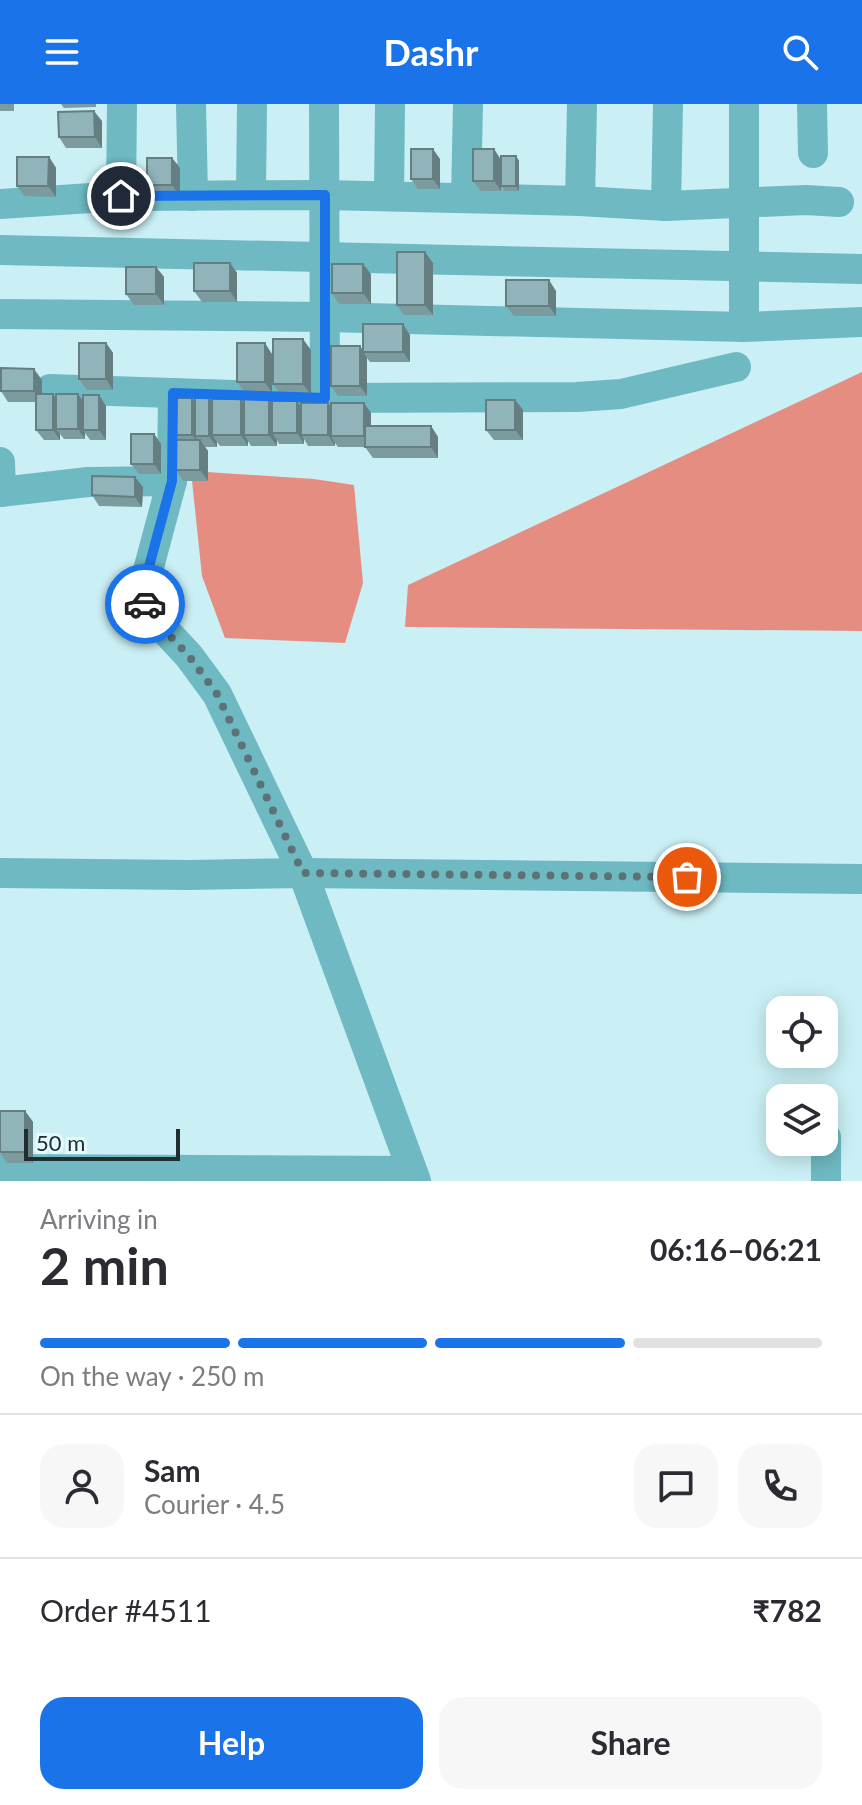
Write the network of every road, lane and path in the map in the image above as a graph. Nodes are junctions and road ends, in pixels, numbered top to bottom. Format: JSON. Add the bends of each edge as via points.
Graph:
{"nodes":[{"id":1,"x":122,"y":104,"type":"edge"},
{"id":2,"x":191,"y":104,"type":"edge"},
{"id":3,"x":252,"y":104,"type":"edge"},
{"id":4,"x":324,"y":104,"type":"edge"},
{"id":5,"x":390,"y":104,"type":"edge"},
{"id":6,"x":468,"y":104,"type":"edge"},
{"id":7,"x":582,"y":104,"type":"edge"},
{"id":8,"x":668,"y":104,"type":"edge"},
{"id":9,"x":744,"y":104,"type":"edge"},
{"id":10,"x":812,"y":104,"type":"edge"},
{"id":11,"x":813,"y":153,"type":"dead end"},
{"id":12,"x":251,"y":195,"type":"junction"},
{"id":13,"x":325,"y":195,"type":"junction"},
{"id":14,"x":121,"y":196,"type":"junction"},
{"id":15,"x":193,"y":196,"type":"junction"},
{"id":16,"x":389,"y":196,"type":"junction"},
{"id":17,"x":466,"y":198,"type":"junction"},
{"id":18,"x":580,"y":201,"type":"junction"},
{"id":19,"x":745,"y":202,"type":"junction"},
{"id":20,"x":839,"y":202,"type":"dead end"},
{"id":21,"x":0,"y":204,"type":"edge"},
{"id":22,"x":666,"y":206,"type":"junction"},
{"id":23,"x":0,"y":250,"type":"edge"},
{"id":24,"x":326,"y":256,"type":"junction"},
{"id":25,"x":744,"y":265,"type":"junction"},
{"id":26,"x":862,"y":269,"type":"edge"},
{"id":27,"x":0,"y":314,"type":"edge"},
{"id":28,"x":325,"y":317,"type":"junction"},
{"id":29,"x":862,"y":322,"type":"edge"},
{"id":30,"x":744,"y":327,"type":"junction"},
{"id":31,"x":736,"y":367,"type":"dead end"},
{"id":32,"x":50,"y":389,"type":"dead end"},
{"id":33,"x":173,"y":393,"type":"junction"},
{"id":34,"x":325,"y":398,"type":"junction"},
{"id":35,"x":172,"y":481,"type":"junction"},
{"id":36,"x":0,"y":482,"type":"edge"},
{"id":37,"x":0,"y":873,"type":"edge"},
{"id":38,"x":303,"y":873,"type":"junction"},
{"id":39,"x":862,"y":879,"type":"edge"},
{"id":40,"x":826,"y":1156,"type":"edge"},
{"id":41,"x":0,"y":1169,"type":"edge"},
{"id":42,"x":414,"y":1176,"type":"edge"},
{"id":43,"x":826,"y":1181,"type":"edge"}],
"edges":[{"from":1,"to":14,"type":"street"},
{"from":2,"to":15,"type":"street"},
{"from":3,"to":12,"type":"street"},
{"from":4,"to":13,"type":"street"},
{"from":5,"to":16,"type":"street"},
{"from":6,"to":17,"type":"street"},
{"from":7,"to":18,"type":"street"},
{"from":8,"to":22,"type":"street"},
{"from":9,"to":19,"type":"street"},
{"from":10,"to":11,"type":"street"},
{"from":12,"to":13,"type":"street"},
{"from":12,"to":15,"type":"street"},
{"from":13,"to":16,"type":"street"},
{"from":13,"to":24,"type":"street"},
{"from":14,"to":15,"type":"street"},
{"from":14,"to":21,"type":"street"},
{"from":16,"to":17,"type":"street"},
{"from":17,"to":18,"type":"street"},
{"from":18,"to":22,"type":"street"},
{"from":19,"to":20,"type":"street"},
{"from":19,"to":22,"type":"street"},
{"from":19,"to":25,"type":"street"},
{"from":23,"to":24,"type":"street"},
{"from":24,"to":25,"type":"street"},
{"from":24,"to":28,"type":"street"},
{"from":25,"to":26,"type":"street"},
{"from":25,"to":30,"type":"street"},
{"from":27,"to":28,"type":"street"},
{"from":28,"to":30,"type":"street"},
{"from":28,"to":34,"type":"street"},
{"from":29,"to":30,"type":"street"},
{"from":31,"to":34,"type":"street","via":[[592,396]]},
{"from":32,"to":33,"type":"street"},
{"from":33,"to":34,"type":"street"},
{"from":33,"to":35,"type":"street"},
{"from":35,"to":36,"type":"street"},
{"from":35,"to":38,"type":"street","via":[[143,589],[146,605],[217,694]]},
{"from":37,"to":38,"type":"street"},
{"from":38,"to":39,"type":"street"},
{"from":38,"to":42,"type":"street"},
{"from":40,"to":43,"type":"street"},
{"from":41,"to":42,"type":"street"}]}
